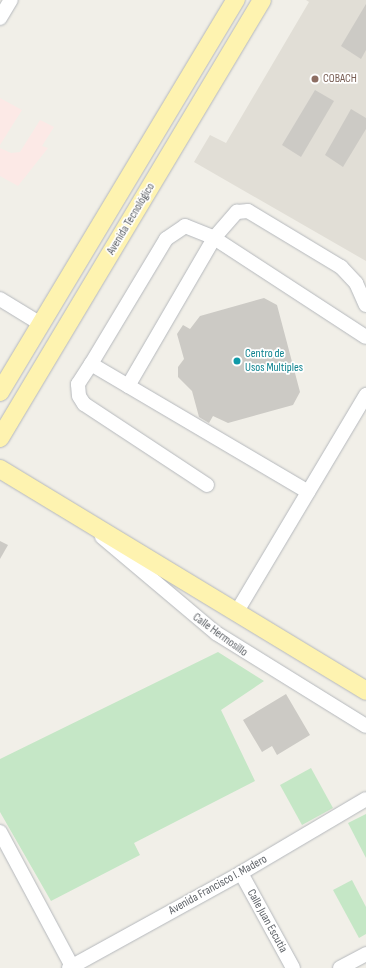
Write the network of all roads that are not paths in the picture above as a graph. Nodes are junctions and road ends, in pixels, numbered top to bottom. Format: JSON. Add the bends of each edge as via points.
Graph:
{"nodes":[{"id":1,"x":11,"y":0,"type":"edge"},
{"id":2,"x":236,"y":0,"type":"edge"},
{"id":3,"x":262,"y":0,"type":"edge"},
{"id":4,"x":0,"y":18,"type":"edge"},
{"id":5,"x":214,"y":238,"type":"junction"},
{"id":6,"x":0,"y":299,"type":"edge"},
{"id":7,"x":366,"y":305,"type":"edge"},
{"id":8,"x":42,"y":324,"type":"junction"},
{"id":9,"x":366,"y":337,"type":"edge"},
{"id":10,"x":91,"y":364,"type":"junction"},
{"id":11,"x":128,"y":386,"type":"junction"},
{"id":12,"x":0,"y":392,"type":"edge"},
{"id":13,"x":366,"y":395,"type":"edge"},
{"id":14,"x":0,"y":438,"type":"edge"},
{"id":15,"x":0,"y":469,"type":"edge"},
{"id":16,"x":207,"y":485,"type":"dead end"},
{"id":17,"x":308,"y":492,"type":"junction"},
{"id":18,"x":88,"y":525,"type":"junction"},
{"id":19,"x":236,"y":613,"type":"junction"},
{"id":20,"x":366,"y":691,"type":"edge"},
{"id":21,"x":366,"y":726,"type":"edge"},
{"id":22,"x":366,"y":799,"type":"edge"},
{"id":23,"x":0,"y":832,"type":"edge"},
{"id":24,"x":241,"y":873,"type":"junction"},
{"id":25,"x":366,"y":954,"type":"edge"},
{"id":26,"x":70,"y":967,"type":"edge"},
{"id":27,"x":293,"y":968,"type":"edge"},
{"id":28,"x":340,"y":968,"type":"edge"}],
"edges":[{"from":1,"to":4,"type":"street"},
{"from":2,"to":8,"type":"main road","name":"Avenida Tecnológico"},
{"from":3,"to":14,"type":"main road","name":"Avenida Tecnológico"},
{"from":5,"to":7,"type":"street","via":[[237,212],[248,211],[341,267],[356,283]]},
{"from":5,"to":9,"type":"street"},
{"from":5,"to":10,"type":"street","via":[[192,226],[179,228],[166,239]]},
{"from":5,"to":11,"type":"street"},
{"from":6,"to":8,"type":"street"},
{"from":8,"to":12,"type":"main road","name":"Avenida Tecnológico"},
{"from":10,"to":11,"type":"street"},
{"from":10,"to":16,"type":"street","via":[[78,384],[79,396],[84,404]]},
{"from":11,"to":17,"type":"street"},
{"from":13,"to":17,"type":"street"},
{"from":15,"to":18,"type":"main road","name":"Calle Hermosillo"},
{"from":17,"to":19,"type":"street"},
{"from":18,"to":19,"type":"main road","name":"Calle Hermosillo"},
{"from":18,"to":21,"type":"street","name":"Calle Hermosillo","via":[[216,633]]},
{"from":19,"to":20,"type":"main road","name":"Calle Hermosillo"},
{"from":22,"to":24,"type":"street","name":"Avenida Francisco I. Madero"},
{"from":23,"to":26,"type":"street"},
{"from":24,"to":26,"type":"street","name":"Avenida Francisco I. Madero"},
{"from":24,"to":27,"type":"street","name":"Calle Juan Escutia"},
{"from":25,"to":28,"type":"street"}]}
